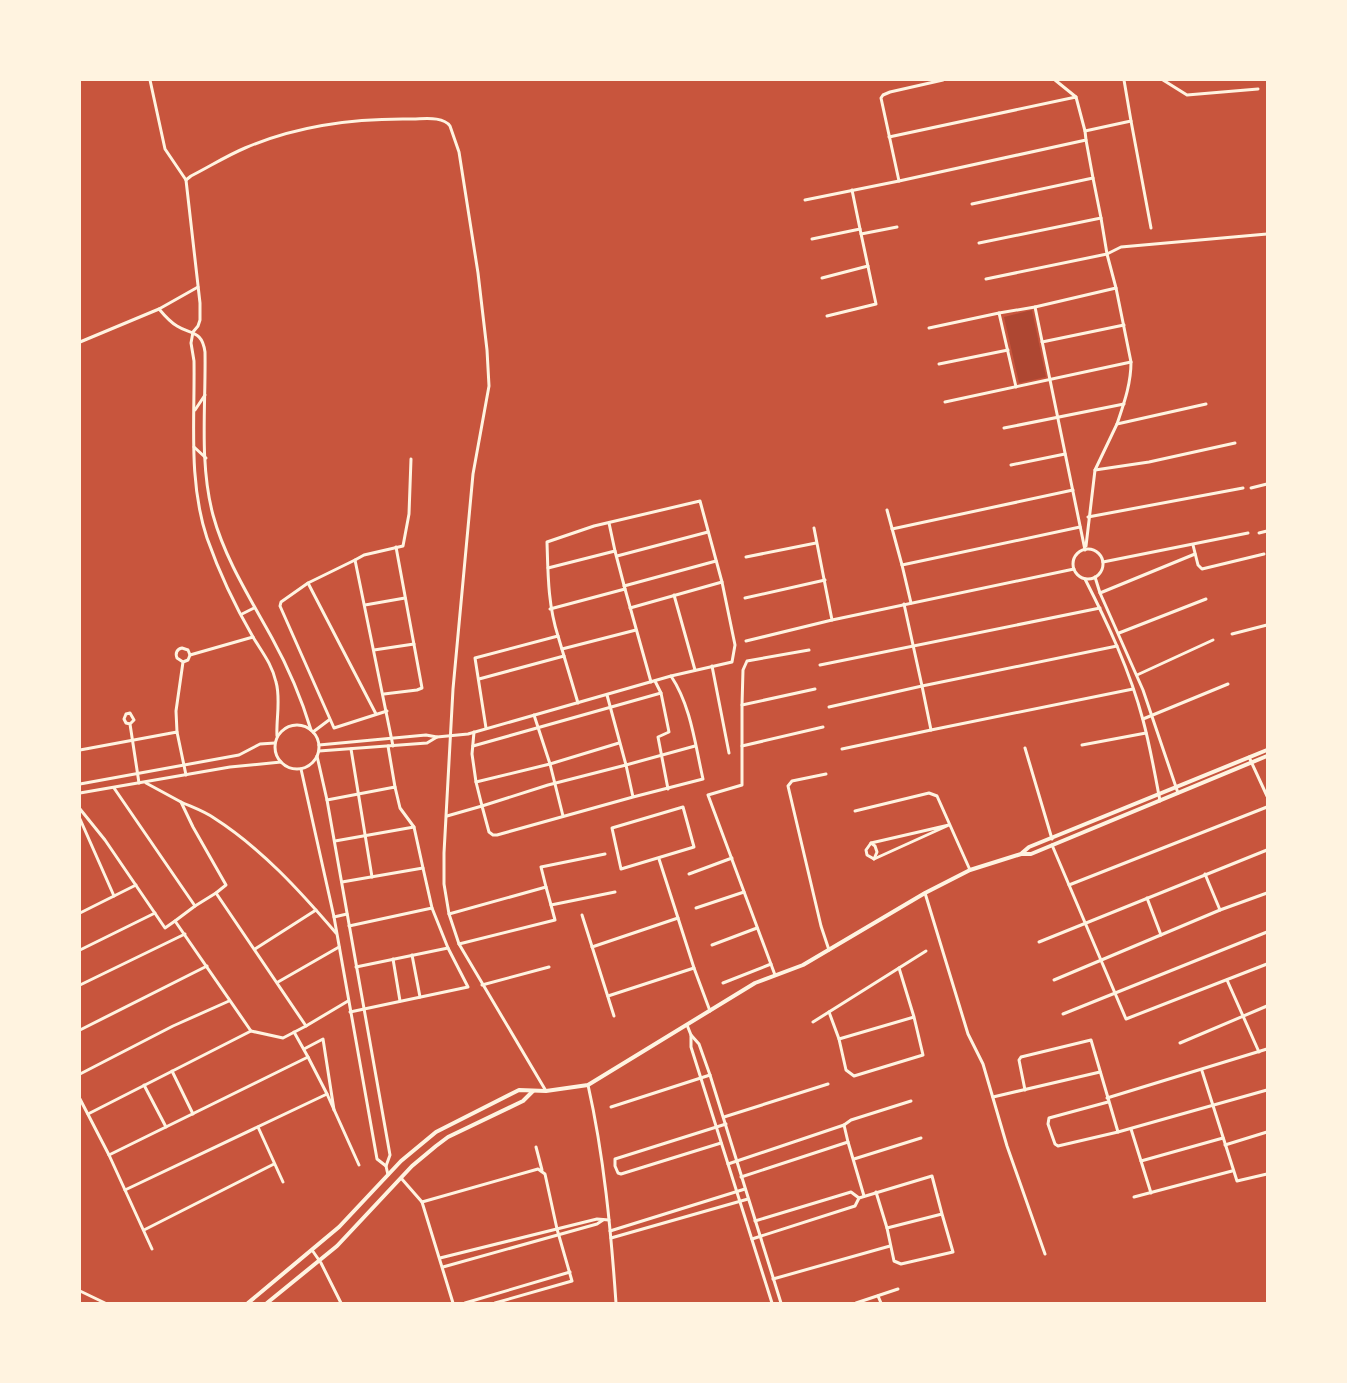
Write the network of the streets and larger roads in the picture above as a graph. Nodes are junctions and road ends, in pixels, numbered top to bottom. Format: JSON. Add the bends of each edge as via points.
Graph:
{"nodes":[{"id":1,"x":150,"y":80,"type":"edge"},
{"id":2,"x":943,"y":80,"type":"edge"},
{"id":3,"x":1055,"y":80,"type":"edge"},
{"id":4,"x":1124,"y":80,"type":"edge"},
{"id":5,"x":1163,"y":80,"type":"edge"},
{"id":6,"x":1258,"y":89,"type":"dead end"},
{"id":7,"x":1076,"y":97,"type":"junction"},
{"id":8,"x":1131,"y":121,"type":"junction"},
{"id":9,"x":1085,"y":131,"type":"junction"},
{"id":10,"x":889,"y":136,"type":"junction"},
{"id":11,"x":1086,"y":140,"type":"junction"},
{"id":12,"x":1093,"y":178,"type":"junction"},
{"id":13,"x":186,"y":180,"type":"junction"},
{"id":14,"x":899,"y":181,"type":"junction"},
{"id":15,"x":852,"y":190,"type":"junction"},
{"id":16,"x":805,"y":200,"type":"dead end"},
{"id":17,"x":972,"y":204,"type":"dead end"},
{"id":18,"x":1101,"y":218,"type":"junction"},
{"id":19,"x":897,"y":227,"type":"dead end"},
{"id":20,"x":1151,"y":228,"type":"dead end"},
{"id":21,"x":860,"y":229,"type":"junction"},
{"id":22,"x":861,"y":234,"type":"junction"},
{"id":23,"x":1267,"y":234,"type":"edge"},
{"id":24,"x":812,"y":239,"type":"dead end"},
{"id":25,"x":979,"y":243,"type":"dead end"},
{"id":26,"x":1108,"y":254,"type":"junction"},
{"id":27,"x":868,"y":266,"type":"junction"},
{"id":28,"x":822,"y":278,"type":"dead end"},
{"id":29,"x":986,"y":279,"type":"dead end"},
{"id":30,"x":198,"y":287,"type":"junction"},
{"id":31,"x":1116,"y":288,"type":"junction"},
{"id":32,"x":1035,"y":307,"type":"junction"},
{"id":33,"x":159,"y":309,"type":"junction"},
{"id":34,"x":999,"y":313,"type":"junction"},
{"id":35,"x":827,"y":316,"type":"dead end"},
{"id":36,"x":1124,"y":325,"type":"junction"},
{"id":37,"x":929,"y":328,"type":"dead end"},
{"id":38,"x":193,"y":332,"type":"junction"},
{"id":39,"x":80,"y":342,"type":"edge"},
{"id":40,"x":1042,"y":342,"type":"junction"},
{"id":41,"x":1008,"y":350,"type":"junction"},
{"id":42,"x":1131,"y":362,"type":"junction"},
{"id":43,"x":939,"y":364,"type":"dead end"},
{"id":44,"x":1050,"y":380,"type":"junction"},
{"id":45,"x":1016,"y":387,"type":"junction"},
{"id":46,"x":206,"y":393,"type":"junction"},
{"id":47,"x":945,"y":402,"type":"dead end"},
{"id":48,"x":1124,"y":404,"type":"junction"},
{"id":49,"x":1206,"y":404,"type":"dead end"},
{"id":50,"x":195,"y":411,"type":"junction"},
{"id":51,"x":1058,"y":417,"type":"junction"},
{"id":52,"x":1117,"y":424,"type":"junction"},
{"id":53,"x":195,"y":427,"type":"junction"},
{"id":54,"x":204,"y":427,"type":"junction"},
{"id":55,"x":1004,"y":428,"type":"dead end"},
{"id":56,"x":1235,"y":443,"type":"dead end"},
{"id":57,"x":194,"y":447,"type":"junction"},
{"id":58,"x":1065,"y":454,"type":"junction"},
{"id":59,"x":206,"y":458,"type":"junction"},
{"id":60,"x":411,"y":459,"type":"dead end"},
{"id":61,"x":1011,"y":465,"type":"dead end"},
{"id":62,"x":1096,"y":470,"type":"junction"},
{"id":63,"x":1267,"y":484,"type":"edge"},
{"id":64,"x":1242,"y":488,"type":"dead end"},
{"id":65,"x":1251,"y":488,"type":"dead end"},
{"id":66,"x":1073,"y":490,"type":"junction"},
{"id":67,"x":887,"y":510,"type":"dead end"},
{"id":68,"x":1088,"y":517,"type":"junction"},
{"id":69,"x":609,"y":522,"type":"junction"},
{"id":70,"x":1080,"y":527,"type":"junction"},
{"id":71,"x":814,"y":528,"type":"dead end"},
{"id":72,"x":892,"y":529,"type":"junction"},
{"id":73,"x":1267,"y":531,"type":"edge"},
{"id":74,"x":708,"y":532,"type":"junction"},
{"id":75,"x":1248,"y":533,"type":"dead end"},
{"id":76,"x":1260,"y":533,"type":"dead end"},
{"id":77,"x":816,"y":543,"type":"junction"},
{"id":78,"x":1193,"y":545,"type":"junction"},
{"id":79,"x":396,"y":547,"type":"junction"},
{"id":80,"x":1085,"y":550,"type":"junction"},
{"id":81,"x":616,"y":551,"type":"junction"},
{"id":82,"x":1195,"y":554,"type":"junction"},
{"id":83,"x":1264,"y":554,"type":"dead end"},
{"id":84,"x":617,"y":556,"type":"junction"},
{"id":85,"x":746,"y":557,"type":"dead end"},
{"id":86,"x":355,"y":560,"type":"junction"},
{"id":87,"x":716,"y":561,"type":"junction"},
{"id":88,"x":1103,"y":562,"type":"junction"},
{"id":89,"x":902,"y":565,"type":"junction"},
{"id":90,"x":548,"y":568,"type":"junction"},
{"id":91,"x":1074,"y":569,"type":"junction"},
{"id":92,"x":1095,"y":577,"type":"junction"},
{"id":93,"x":1085,"y":578,"type":"junction"},
{"id":94,"x":825,"y":580,"type":"junction"},
{"id":95,"x":722,"y":582,"type":"junction"},
{"id":96,"x":308,"y":583,"type":"junction"},
{"id":97,"x":624,"y":588,"type":"junction"},
{"id":98,"x":1100,"y":593,"type":"junction"},
{"id":99,"x":674,"y":595,"type":"junction"},
{"id":100,"x":405,"y":598,"type":"junction"},
{"id":101,"x":745,"y":598,"type":"dead end"},
{"id":102,"x":1206,"y":599,"type":"dead end"},
{"id":103,"x":912,"y":603,"type":"junction"},
{"id":104,"x":904,"y":604,"type":"junction"},
{"id":105,"x":365,"y":605,"type":"junction"},
{"id":106,"x":254,"y":608,"type":"junction"},
{"id":107,"x":630,"y":608,"type":"junction"},
{"id":108,"x":1100,"y":608,"type":"junction"},
{"id":109,"x":550,"y":609,"type":"junction"},
{"id":110,"x":242,"y":614,"type":"junction"},
{"id":111,"x":832,"y":620,"type":"junction"},
{"id":112,"x":1267,"y":625,"type":"edge"},
{"id":113,"x":636,"y":630,"type":"junction"},
{"id":114,"x":1119,"y":633,"type":"junction"},
{"id":115,"x":1232,"y":634,"type":"dead end"},
{"id":116,"x":558,"y":636,"type":"junction"},
{"id":117,"x":253,"y":637,"type":"junction"},
{"id":118,"x":1213,"y":640,"type":"dead end"},
{"id":119,"x":746,"y":641,"type":"dead end"},
{"id":120,"x":414,"y":644,"type":"junction"},
{"id":121,"x":914,"y":645,"type":"junction"},
{"id":122,"x":1117,"y":646,"type":"junction"},
{"id":123,"x":562,"y":649,"type":"junction"},
{"id":124,"x":374,"y":650,"type":"junction"},
{"id":125,"x":809,"y":650,"type":"dead end"},
{"id":126,"x":190,"y":655,"type":"junction"},
{"id":127,"x":564,"y":656,"type":"junction"},
{"id":128,"x":183,"y":662,"type":"junction"},
{"id":129,"x":820,"y":665,"type":"dead end"},
{"id":130,"x":712,"y":666,"type":"junction"},
{"id":131,"x":695,"y":670,"type":"junction"},
{"id":132,"x":1137,"y":675,"type":"junction"},
{"id":133,"x":671,"y":676,"type":"junction"},
{"id":134,"x":479,"y":680,"type":"junction"},
{"id":135,"x":653,"y":682,"type":"junction"},
{"id":136,"x":1228,"y":684,"type":"dead end"},
{"id":137,"x":922,"y":686,"type":"junction"},
{"id":138,"x":815,"y":689,"type":"dead end"},
{"id":139,"x":1134,"y":689,"type":"junction"},
{"id":140,"x":661,"y":693,"type":"junction"},
{"id":141,"x":384,"y":694,"type":"junction"},
{"id":142,"x":607,"y":695,"type":"junction"},
{"id":143,"x":578,"y":703,"type":"junction"},
{"id":144,"x":742,"y":705,"type":"junction"},
{"id":145,"x":829,"y":706,"type":"dead end"},
{"id":146,"x":610,"y":708,"type":"junction"},
{"id":147,"x":387,"y":711,"type":"junction"},
{"id":148,"x":376,"y":714,"type":"junction"},
{"id":149,"x":534,"y":715,"type":"junction"},
{"id":150,"x":1152,"y":716,"type":"junction"},
{"id":151,"x":1143,"y":719,"type":"junction"},
{"id":152,"x":329,"y":720,"type":"junction"},
{"id":153,"x":130,"y":724,"type":"dead end"},
{"id":154,"x":537,"y":727,"type":"junction"},
{"id":155,"x":823,"y":727,"type":"dead end"},
{"id":156,"x":486,"y":728,"type":"junction"},
{"id":157,"x":931,"y":730,"type":"junction"},
{"id":158,"x":312,"y":731,"type":"junction"},
{"id":159,"x":177,"y":732,"type":"junction"},
{"id":160,"x":474,"y":732,"type":"junction"},
{"id":161,"x":1146,"y":733,"type":"junction"},
{"id":162,"x":277,"y":736,"type":"junction"},
{"id":163,"x":450,"y":736,"type":"junction"},
{"id":164,"x":438,"y":737,"type":"junction"},
{"id":165,"x":393,"y":739,"type":"junction"},
{"id":166,"x":133,"y":740,"type":"junction"},
{"id":167,"x":275,"y":743,"type":"junction"},
{"id":168,"x":619,"y":743,"type":"junction"},
{"id":169,"x":319,"y":745,"type":"junction"},
{"id":170,"x":1082,"y":745,"type":"dead end"},
{"id":171,"x":388,"y":746,"type":"junction"},
{"id":172,"x":394,"y":746,"type":"junction"},
{"id":173,"x":473,"y":746,"type":"junction"},
{"id":174,"x":695,"y":746,"type":"junction"},
{"id":175,"x":742,"y":746,"type":"junction"},
{"id":176,"x":351,"y":748,"type":"junction"},
{"id":177,"x":1025,"y":748,"type":"dead end"},
{"id":178,"x":842,"y":749,"type":"dead end"},
{"id":179,"x":80,"y":750,"type":"edge"},
{"id":180,"x":1267,"y":750,"type":"edge"},
{"id":181,"x":319,"y":751,"type":"junction"},
{"id":182,"x":729,"y":753,"type":"dead end"},
{"id":183,"x":317,"y":756,"type":"junction"},
{"id":184,"x":662,"y":756,"type":"junction"},
{"id":185,"x":1267,"y":756,"type":"edge"},
{"id":186,"x":1249,"y":757,"type":"junction"},
{"id":187,"x":281,"y":762,"type":"junction"},
{"id":188,"x":1250,"y":762,"type":"junction"},
{"id":189,"x":550,"y":764,"type":"junction"},
{"id":190,"x":184,"y":766,"type":"junction"},
{"id":191,"x":626,"y":766,"type":"junction"},
{"id":192,"x":301,"y":769,"type":"junction"},
{"id":193,"x":826,"y":774,"type":"dead end"},
{"id":194,"x":138,"y":775,"type":"junction"},
{"id":195,"x":186,"y":775,"type":"junction"},
{"id":196,"x":145,"y":782,"type":"junction"},
{"id":197,"x":476,"y":782,"type":"junction"},
{"id":198,"x":139,"y":783,"type":"junction"},
{"id":199,"x":80,"y":784,"type":"edge"},
{"id":200,"x":554,"y":784,"type":"junction"},
{"id":201,"x":1176,"y":786,"type":"junction"},
{"id":202,"x":114,"y":788,"type":"junction"},
{"id":203,"x":394,"y":788,"type":"junction"},
{"id":204,"x":668,"y":789,"type":"junction"},
{"id":205,"x":80,"y":793,"type":"edge"},
{"id":206,"x":358,"y":794,"type":"junction"},
{"id":207,"x":1159,"y":794,"type":"junction"},
{"id":208,"x":1178,"y":794,"type":"junction"},
{"id":209,"x":1267,"y":796,"type":"edge"},
{"id":210,"x":633,"y":797,"type":"junction"},
{"id":211,"x":327,"y":800,"type":"junction"},
{"id":212,"x":1160,"y":801,"type":"junction"},
{"id":213,"x":181,"y":802,"type":"junction"},
{"id":214,"x":482,"y":806,"type":"junction"},
{"id":215,"x":1267,"y":807,"type":"edge"},
{"id":216,"x":80,"y":809,"type":"edge"},
{"id":217,"x":856,"y":811,"type":"dead end"},
{"id":218,"x":447,"y":816,"type":"junction"},
{"id":219,"x":563,"y":816,"type":"junction"},
{"id":220,"x":80,"y":819,"type":"edge"},
{"id":221,"x":949,"y":825,"type":"junction"},
{"id":222,"x":414,"y":827,"type":"junction"},
{"id":223,"x":365,"y":835,"type":"junction"},
{"id":224,"x":1052,"y":839,"type":"junction"},
{"id":225,"x":335,"y":841,"type":"junction"},
{"id":226,"x":871,"y":843,"type":"junction"},
{"id":227,"x":1052,"y":845,"type":"junction"},
{"id":228,"x":1267,"y":850,"type":"edge"},
{"id":229,"x":604,"y":854,"type":"dead end"},
{"id":230,"x":1021,"y":854,"type":"junction"},
{"id":231,"x":732,"y":858,"type":"junction"},
{"id":232,"x":659,"y":859,"type":"junction"},
{"id":233,"x":874,"y":859,"type":"junction"},
{"id":234,"x":423,"y":868,"type":"junction"},
{"id":235,"x":970,"y":870,"type":"junction"},
{"id":236,"x":689,"y":874,"type":"dead end"},
{"id":237,"x":1205,"y":874,"type":"junction"},
{"id":238,"x":372,"y":877,"type":"junction"},
{"id":239,"x":342,"y":882,"type":"junction"},
{"id":240,"x":136,"y":885,"type":"junction"},
{"id":241,"x":1069,"y":885,"type":"junction"},
{"id":242,"x":546,"y":888,"type":"junction"},
{"id":243,"x":216,"y":892,"type":"junction"},
{"id":244,"x":615,"y":892,"type":"dead end"},
{"id":245,"x":744,"y":892,"type":"junction"},
{"id":246,"x":1267,"y":892,"type":"edge"},
{"id":247,"x":925,"y":893,"type":"junction"},
{"id":248,"x":114,"y":896,"type":"junction"},
{"id":249,"x":1147,"y":898,"type":"junction"},
{"id":250,"x":551,"y":905,"type":"junction"},
{"id":251,"x":195,"y":906,"type":"junction"},
{"id":252,"x":432,"y":908,"type":"junction"},
{"id":253,"x":696,"y":908,"type":"dead end"},
{"id":254,"x":316,"y":910,"type":"junction"},
{"id":255,"x":1220,"y":910,"type":"junction"},
{"id":256,"x":80,"y":913,"type":"edge"},
{"id":257,"x":155,"y":913,"type":"junction"},
{"id":258,"x":347,"y":914,"type":"junction"},
{"id":259,"x":449,"y":914,"type":"junction"},
{"id":260,"x":582,"y":915,"type":"dead end"},
{"id":261,"x":334,"y":916,"type":"junction"},
{"id":262,"x":678,"y":918,"type":"junction"},
{"id":263,"x":175,"y":921,"type":"junction"},
{"id":264,"x":1084,"y":923,"type":"junction"},
{"id":265,"x":349,"y":926,"type":"junction"},
{"id":266,"x":757,"y":928,"type":"junction"},
{"id":267,"x":1267,"y":932,"type":"edge"},
{"id":268,"x":336,"y":933,"type":"junction"},
{"id":269,"x":185,"y":934,"type":"junction"},
{"id":270,"x":1161,"y":935,"type":"junction"},
{"id":271,"x":1039,"y":942,"type":"dead end"},
{"id":272,"x":459,"y":944,"type":"junction"},
{"id":273,"x":712,"y":945,"type":"dead end"},
{"id":274,"x":339,"y":947,"type":"junction"},
{"id":275,"x":592,"y":947,"type":"junction"},
{"id":276,"x":448,"y":948,"type":"junction"},
{"id":277,"x":255,"y":949,"type":"junction"},
{"id":278,"x":80,"y":950,"type":"edge"},
{"id":279,"x":829,"y":950,"type":"junction"},
{"id":280,"x":926,"y":951,"type":"dead end"},
{"id":281,"x":412,"y":955,"type":"junction"},
{"id":282,"x":393,"y":959,"type":"junction"},
{"id":283,"x":1101,"y":960,"type":"junction"},
{"id":284,"x":771,"y":964,"type":"junction"},
{"id":285,"x":1267,"y":964,"type":"edge"},
{"id":286,"x":207,"y":966,"type":"junction"},
{"id":287,"x":356,"y":966,"type":"junction"},
{"id":288,"x":549,"y":967,"type":"dead end"},
{"id":289,"x":694,"y":968,"type":"junction"},
{"id":290,"x":899,"y":968,"type":"junction"},
{"id":291,"x":775,"y":975,"type":"junction"},
{"id":292,"x":1054,"y":980,"type":"dead end"},
{"id":293,"x":1227,"y":980,"type":"junction"},
{"id":294,"x":278,"y":982,"type":"junction"},
{"id":295,"x":723,"y":983,"type":"dead end"},
{"id":296,"x":80,"y":985,"type":"edge"},
{"id":297,"x":482,"y":985,"type":"junction"},
{"id":298,"x":1115,"y":992,"type":"junction"},
{"id":299,"x":608,"y":996,"type":"junction"},
{"id":300,"x":420,"y":997,"type":"junction"},
{"id":301,"x":229,"y":1001,"type":"junction"},
{"id":302,"x":400,"y":1001,"type":"junction"},
{"id":303,"x":348,"y":1002,"type":"junction"},
{"id":304,"x":1267,"y":1006,"type":"edge"},
{"id":305,"x":362,"y":1008,"type":"junction"},
{"id":306,"x":710,"y":1011,"type":"junction"},
{"id":307,"x":350,"y":1012,"type":"junction"},
{"id":308,"x":829,"y":1012,"type":"junction"},
{"id":309,"x":1063,"y":1014,"type":"dead end"},
{"id":310,"x":614,"y":1016,"type":"dead end"},
{"id":311,"x":1243,"y":1016,"type":"junction"},
{"id":312,"x":914,"y":1017,"type":"junction"},
{"id":313,"x":813,"y":1022,"type":"dead end"},
{"id":314,"x":687,"y":1025,"type":"junction"},
{"id":315,"x":306,"y":1026,"type":"junction"},
{"id":316,"x":80,"y":1030,"type":"edge"},
{"id":317,"x":251,"y":1031,"type":"junction"},
{"id":318,"x":294,"y":1032,"type":"junction"},
{"id":319,"x":692,"y":1035,"type":"junction"},
{"id":320,"x":839,"y":1039,"type":"junction"},
{"id":321,"x":1180,"y":1043,"type":"dead end"},
{"id":322,"x":304,"y":1049,"type":"junction"},
{"id":323,"x":1267,"y":1049,"type":"edge"},
{"id":324,"x":1259,"y":1052,"type":"junction"},
{"id":325,"x":308,"y":1057,"type":"junction"},
{"id":326,"x":172,"y":1071,"type":"junction"},
{"id":327,"x":1202,"y":1071,"type":"junction"},
{"id":328,"x":1100,"y":1072,"type":"junction"},
{"id":329,"x":80,"y":1074,"type":"edge"},
{"id":330,"x":710,"y":1075,"type":"junction"},
{"id":331,"x":700,"y":1078,"type":"junction"},
{"id":332,"x":828,"y":1084,"type":"dead end"},
{"id":333,"x":144,"y":1085,"type":"junction"},
{"id":334,"x":588,"y":1085,"type":"junction"},
{"id":335,"x":1025,"y":1090,"type":"junction"},
{"id":336,"x":1267,"y":1090,"type":"edge"},
{"id":337,"x":546,"y":1091,"type":"junction"},
{"id":338,"x":533,"y":1092,"type":"junction"},
{"id":339,"x":327,"y":1094,"type":"junction"},
{"id":340,"x":993,"y":1097,"type":"junction"},
{"id":341,"x":80,"y":1099,"type":"edge"},
{"id":342,"x":1107,"y":1100,"type":"junction"},
{"id":343,"x":911,"y":1101,"type":"dead end"},
{"id":344,"x":611,"y":1106,"type":"dead end"},
{"id":345,"x":1213,"y":1106,"type":"junction"},
{"id":346,"x":334,"y":1110,"type":"junction"},
{"id":347,"x":88,"y":1114,"type":"junction"},
{"id":348,"x":193,"y":1114,"type":"junction"},
{"id":349,"x":724,"y":1117,"type":"junction"},
{"id":350,"x":726,"y":1124,"type":"junction"},
{"id":351,"x":844,"y":1125,"type":"junction"},
{"id":352,"x":166,"y":1127,"type":"junction"},
{"id":353,"x":258,"y":1127,"type":"junction"},
{"id":354,"x":716,"y":1127,"type":"junction"},
{"id":355,"x":1131,"y":1129,"type":"junction"},
{"id":356,"x":1118,"y":1132,"type":"junction"},
{"id":357,"x":1267,"y":1132,"type":"edge"},
{"id":358,"x":921,"y":1138,"type":"dead end"},
{"id":359,"x":1223,"y":1138,"type":"junction"},
{"id":360,"x":848,"y":1142,"type":"junction"},
{"id":361,"x":721,"y":1143,"type":"junction"},
{"id":362,"x":1225,"y":1145,"type":"junction"},
{"id":363,"x":536,"y":1147,"type":"dead end"},
{"id":364,"x":109,"y":1155,"type":"junction"},
{"id":365,"x":854,"y":1159,"type":"junction"},
{"id":366,"x":736,"y":1161,"type":"junction"},
{"id":367,"x":1141,"y":1161,"type":"junction"},
{"id":368,"x":274,"y":1164,"type":"junction"},
{"id":369,"x":728,"y":1164,"type":"junction"},
{"id":370,"x":359,"y":1165,"type":"dead end"},
{"id":371,"x":386,"y":1166,"type":"junction"},
{"id":372,"x":542,"y":1170,"type":"junction"},
{"id":373,"x":1232,"y":1171,"type":"junction"},
{"id":374,"x":1267,"y":1174,"type":"edge"},
{"id":375,"x":388,"y":1175,"type":"junction"},
{"id":376,"x":742,"y":1177,"type":"junction"},
{"id":377,"x":401,"y":1178,"type":"junction"},
{"id":378,"x":283,"y":1182,"type":"dead end"},
{"id":379,"x":745,"y":1189,"type":"junction"},
{"id":380,"x":125,"y":1190,"type":"junction"},
{"id":381,"x":736,"y":1192,"type":"junction"},
{"id":382,"x":876,"y":1192,"type":"junction"},
{"id":383,"x":1151,"y":1193,"type":"junction"},
{"id":384,"x":864,"y":1196,"type":"junction"},
{"id":385,"x":1134,"y":1197,"type":"dead end"},
{"id":386,"x":748,"y":1198,"type":"junction"},
{"id":387,"x":859,"y":1198,"type":"junction"},
{"id":388,"x":739,"y":1201,"type":"junction"},
{"id":389,"x":422,"y":1202,"type":"junction"},
{"id":390,"x":942,"y":1214,"type":"junction"},
{"id":391,"x":603,"y":1220,"type":"junction"},
{"id":392,"x":609,"y":1220,"type":"junction"},
{"id":393,"x":755,"y":1221,"type":"junction"},
{"id":394,"x":887,"y":1228,"type":"junction"},
{"id":395,"x":557,"y":1229,"type":"junction"},
{"id":396,"x":144,"y":1230,"type":"junction"},
{"id":397,"x":610,"y":1231,"type":"junction"},
{"id":398,"x":559,"y":1235,"type":"junction"},
{"id":399,"x":760,"y":1236,"type":"junction"},
{"id":400,"x":611,"y":1238,"type":"junction"},
{"id":401,"x":752,"y":1239,"type":"junction"},
{"id":402,"x":890,"y":1246,"type":"junction"},
{"id":403,"x":152,"y":1248,"type":"dead end"},
{"id":404,"x":312,"y":1250,"type":"junction"},
{"id":405,"x":1045,"y":1254,"type":"dead end"},
{"id":406,"x":440,"y":1258,"type":"junction"},
{"id":407,"x":319,"y":1261,"type":"junction"},
{"id":408,"x":443,"y":1267,"type":"junction"},
{"id":409,"x":570,"y":1272,"type":"junction"},
{"id":410,"x":773,"y":1279,"type":"junction"},
{"id":411,"x":898,"y":1290,"type":"dead end"},
{"id":412,"x":80,"y":1292,"type":"edge"},
{"id":413,"x":878,"y":1296,"type":"junction"},
{"id":414,"x":105,"y":1303,"type":"edge"},
{"id":415,"x":248,"y":1303,"type":"edge"},
{"id":416,"x":267,"y":1303,"type":"edge"},
{"id":417,"x":341,"y":1303,"type":"edge"},
{"id":418,"x":453,"y":1303,"type":"edge"},
{"id":419,"x":465,"y":1303,"type":"edge"},
{"id":420,"x":495,"y":1303,"type":"edge"},
{"id":421,"x":616,"y":1303,"type":"edge"},
{"id":422,"x":772,"y":1303,"type":"edge"},
{"id":423,"x":781,"y":1303,"type":"edge"},
{"id":424,"x":856,"y":1303,"type":"edge"},
{"id":425,"x":881,"y":1303,"type":"edge"}],
"edges":[{"from":1,"to":13,"type":"street","via":[[164,149]]},
{"from":2,"to":10,"type":"street","via":[[883,94],[880,98]]},
{"from":3,"to":7,"type":"street"},
{"from":4,"to":8,"type":"street"},
{"from":5,"to":6,"type":"street","via":[[1188,95]]},
{"from":7,"to":9,"type":"street"},
{"from":7,"to":10,"type":"street"},
{"from":8,"to":9,"type":"street"},
{"from":8,"to":20,"type":"street"},
{"from":9,"to":11,"type":"street"},
{"from":10,"to":14,"type":"street"},
{"from":11,"to":12,"type":"street"},
{"from":11,"to":14,"type":"street"},
{"from":12,"to":17,"type":"street"},
{"from":12,"to":18,"type":"street"},
{"from":13,"to":30,"type":"street"},
{"from":13,"to":163,"type":"street","via":[[246,147],[299,129],[393,118],[435,119],[450,126],[459,152],[477,265],[489,386],[473,474]]},
{"from":14,"to":15,"type":"street"},
{"from":15,"to":16,"type":"street"},
{"from":15,"to":21,"type":"street"},
{"from":18,"to":25,"type":"street"},
{"from":18,"to":26,"type":"street"},
{"from":19,"to":22,"type":"street"},
{"from":21,"to":22,"type":"street"},
{"from":21,"to":24,"type":"street"},
{"from":22,"to":27,"type":"street"},
{"from":23,"to":26,"type":"street","via":[[1125,246]]},
{"from":26,"to":29,"type":"street"},
{"from":26,"to":31,"type":"street"},
{"from":27,"to":28,"type":"street"},
{"from":27,"to":35,"type":"street","via":[[876,304]]},
{"from":30,"to":33,"type":"street"},
{"from":30,"to":38,"type":"street","via":[[200,320]]},
{"from":31,"to":32,"type":"street"},
{"from":31,"to":36,"type":"street"},
{"from":32,"to":34,"type":"street"},
{"from":32,"to":40,"type":"street"},
{"from":33,"to":38,"type":"street","via":[[176,326]]},
{"from":33,"to":39,"type":"street"},
{"from":34,"to":37,"type":"street"},
{"from":34,"to":41,"type":"street"},
{"from":36,"to":40,"type":"street"},
{"from":36,"to":42,"type":"street"},
{"from":38,"to":46,"type":"street","via":[[203,341],[205,348]]},
{"from":38,"to":50,"type":"street","via":[[191,343]]},
{"from":40,"to":44,"type":"street"},
{"from":41,"to":43,"type":"street"},
{"from":41,"to":45,"type":"street"},
{"from":42,"to":44,"type":"street"},
{"from":42,"to":48,"type":"street"},
{"from":44,"to":45,"type":"street"},
{"from":44,"to":51,"type":"street"},
{"from":45,"to":47,"type":"street"},
{"from":46,"to":50,"type":"street"},
{"from":46,"to":54,"type":"street"},
{"from":48,"to":51,"type":"street"},
{"from":48,"to":52,"type":"street"},
{"from":49,"to":52,"type":"street"},
{"from":50,"to":53,"type":"street"},
{"from":51,"to":55,"type":"street"},
{"from":51,"to":58,"type":"street"},
{"from":52,"to":62,"type":"street"},
{"from":53,"to":54,"type":"street"},
{"from":53,"to":57,"type":"street"},
{"from":54,"to":59,"type":"street"},
{"from":56,"to":62,"type":"street","via":[[1149,462]]},
{"from":57,"to":59,"type":"street"},
{"from":57,"to":110,"type":"street","via":[[199,505],[207,537],[218,567]]},
{"from":58,"to":61,"type":"street"},
{"from":58,"to":66,"type":"street"},
{"from":59,"to":106,"type":"street","via":[[213,515],[236,574]]},
{"from":60,"to":79,"type":"street","via":[[408,514],[403,546]]},
{"from":62,"to":68,"type":"street"},
{"from":63,"to":65,"type":"street"},
{"from":64,"to":68,"type":"street"},
{"from":66,"to":70,"type":"street"},
{"from":66,"to":72,"type":"street"},
{"from":67,"to":72,"type":"street"},
{"from":68,"to":80,"type":"street"},
{"from":69,"to":74,"type":"street","via":[[700,502]]},
{"from":69,"to":81,"type":"street"},
{"from":69,"to":90,"type":"street","via":[[547,542]]},
{"from":70,"to":80,"type":"street"},
{"from":70,"to":89,"type":"street"},
{"from":71,"to":77,"type":"street"},
{"from":72,"to":89,"type":"street"},
{"from":73,"to":76,"type":"street"},
{"from":74,"to":84,"type":"street"},
{"from":74,"to":87,"type":"street"},
{"from":75,"to":78,"type":"street"},
{"from":77,"to":85,"type":"street"},
{"from":77,"to":94,"type":"street"},
{"from":78,"to":82,"type":"street"},
{"from":78,"to":88,"type":"street"},
{"from":79,"to":86,"type":"street"},
{"from":79,"to":100,"type":"street"},
{"from":80,"to":88,"type":"street","via":[[1092,549]]},
{"from":80,"to":91,"type":"street","via":[[1075,557]]},
{"from":81,"to":84,"type":"street"},
{"from":81,"to":90,"type":"street"},
{"from":82,"to":83,"type":"street","via":[[1200,568],[1204,570]]},
{"from":82,"to":98,"type":"street"},
{"from":84,"to":97,"type":"street"},
{"from":86,"to":96,"type":"street"},
{"from":86,"to":105,"type":"street"},
{"from":87,"to":95,"type":"street"},
{"from":87,"to":97,"type":"street"},
{"from":88,"to":92,"type":"street"},
{"from":89,"to":103,"type":"street"},
{"from":90,"to":109,"type":"street"},
{"from":91,"to":93,"type":"street"},
{"from":91,"to":103,"type":"street"},
{"from":92,"to":93,"type":"street"},
{"from":92,"to":98,"type":"street"},
{"from":93,"to":108,"type":"street"},
{"from":94,"to":101,"type":"street"},
{"from":94,"to":111,"type":"street"},
{"from":95,"to":99,"type":"street"},
{"from":95,"to":130,"type":"street","via":[[735,645],[732,662]]},
{"from":96,"to":148,"type":"street"},
{"from":96,"to":152,"type":"street","via":[[281,602],[280,606]]},
{"from":97,"to":107,"type":"street"},
{"from":97,"to":109,"type":"street"},
{"from":98,"to":114,"type":"street"},
{"from":99,"to":107,"type":"street"},
{"from":99,"to":131,"type":"street"},
{"from":100,"to":105,"type":"street"},
{"from":100,"to":120,"type":"street"},
{"from":102,"to":114,"type":"street"},
{"from":103,"to":104,"type":"street"},
{"from":104,"to":111,"type":"street"},
{"from":104,"to":121,"type":"street"},
{"from":105,"to":124,"type":"street"},
{"from":106,"to":110,"type":"street"},
{"from":106,"to":158,"type":"street","via":[[293,679]]},
{"from":107,"to":113,"type":"street"},
{"from":108,"to":121,"type":"street"},
{"from":108,"to":122,"type":"street"},
{"from":109,"to":116,"type":"street"},
{"from":110,"to":117,"type":"street"},
{"from":111,"to":119,"type":"street"},
{"from":112,"to":115,"type":"street"},
{"from":113,"to":123,"type":"street"},
{"from":113,"to":135,"type":"street"},
{"from":114,"to":132,"type":"street"},
{"from":116,"to":123,"type":"street"},
{"from":116,"to":134,"type":"street","via":[[475,658]]},
{"from":117,"to":126,"type":"street"},
{"from":117,"to":162,"type":"street","via":[[272,668],[277,684]]},
{"from":118,"to":132,"type":"street"},
{"from":120,"to":124,"type":"street"},
{"from":120,"to":141,"type":"street","via":[[422,688]]},
{"from":121,"to":129,"type":"street"},
{"from":121,"to":137,"type":"street"},
{"from":122,"to":137,"type":"street"},
{"from":122,"to":139,"type":"street"},
{"from":123,"to":127,"type":"street"},
{"from":124,"to":141,"type":"street"},
{"from":125,"to":144,"type":"street","via":[[747,661],[743,670]]},
{"from":126,"to":128,"type":"street","via":[[188,660]]},
{"from":126,"to":128,"type":"street","via":[[184,648],[178,650],[177,658]]},
{"from":127,"to":134,"type":"street"},
{"from":127,"to":143,"type":"street"},
{"from":128,"to":159,"type":"street","via":[[176,711]]},
{"from":130,"to":131,"type":"street"},
{"from":130,"to":182,"type":"street"},
{"from":131,"to":133,"type":"street"},
{"from":132,"to":150,"type":"street"},
{"from":133,"to":135,"type":"street"},
{"from":133,"to":174,"type":"street","via":[[686,706]]},
{"from":134,"to":156,"type":"street"},
{"from":135,"to":140,"type":"street"},
{"from":135,"to":142,"type":"street"},
{"from":136,"to":150,"type":"street"},
{"from":137,"to":145,"type":"street"},
{"from":137,"to":157,"type":"street"},
{"from":138,"to":144,"type":"street"},
{"from":139,"to":151,"type":"street"},
{"from":139,"to":157,"type":"street"},
{"from":140,"to":146,"type":"street"},
{"from":140,"to":184,"type":"street","via":[[669,727],[669,732],[658,737]]},
{"from":141,"to":147,"type":"street"},
{"from":142,"to":143,"type":"street"},
{"from":142,"to":146,"type":"street"},
{"from":143,"to":149,"type":"street"},
{"from":144,"to":175,"type":"street"},
{"from":146,"to":154,"type":"street"},
{"from":146,"to":168,"type":"street"},
{"from":147,"to":148,"type":"street"},
{"from":147,"to":165,"type":"street"},
{"from":148,"to":152,"type":"street","via":[[334,728]]},
{"from":149,"to":154,"type":"street"},
{"from":149,"to":156,"type":"street"},
{"from":150,"to":151,"type":"street"},
{"from":150,"to":201,"type":"street"},
{"from":151,"to":161,"type":"street"},
{"from":152,"to":158,"type":"street"},
{"from":153,"to":166,"type":"street"},
{"from":154,"to":173,"type":"street"},
{"from":154,"to":189,"type":"street"},
{"from":155,"to":175,"type":"street"},
{"from":156,"to":160,"type":"street"},
{"from":157,"to":178,"type":"street"},
{"from":158,"to":162,"type":"street","via":[[296,725],[282,730]]},
{"from":158,"to":169,"type":"street"},
{"from":159,"to":166,"type":"street"},
{"from":159,"to":190,"type":"street"},
{"from":160,"to":163,"type":"street"},
{"from":160,"to":173,"type":"street"},
{"from":161,"to":170,"type":"street"},
{"from":161,"to":207,"type":"street"},
{"from":162,"to":167,"type":"street"},
{"from":163,"to":164,"type":"street"},
{"from":163,"to":218,"type":"street"},
{"from":164,"to":165,"type":"street","via":[[426,735]]},
{"from":164,"to":172,"type":"street","via":[[427,743]]},
{"from":165,"to":169,"type":"street"},
{"from":165,"to":172,"type":"street"},
{"from":166,"to":179,"type":"street"},
{"from":166,"to":194,"type":"street"},
{"from":167,"to":187,"type":"street","via":[[277,756]]},
{"from":167,"to":190,"type":"street","via":[[265,742],[239,755]]},
{"from":168,"to":189,"type":"street"},
{"from":168,"to":191,"type":"street"},
{"from":169,"to":181,"type":"street"},
{"from":171,"to":172,"type":"street"},
{"from":171,"to":176,"type":"street"},
{"from":171,"to":203,"type":"street"},
{"from":173,"to":197,"type":"street"},
{"from":174,"to":184,"type":"street"},
{"from":174,"to":204,"type":"street","via":[[703,779]]},
{"from":175,"to":231,"type":"street","via":[[742,785],[708,795]]},
{"from":176,"to":181,"type":"street"},
{"from":176,"to":206,"type":"street"},
{"from":177,"to":224,"type":"street"},
{"from":180,"to":186,"type":"street"},
{"from":181,"to":183,"type":"street"},
{"from":183,"to":192,"type":"street","via":[[308,766]]},
{"from":183,"to":211,"type":"street"},
{"from":184,"to":191,"type":"street"},
{"from":184,"to":204,"type":"street"},
{"from":185,"to":188,"type":"street"},
{"from":186,"to":188,"type":"street"},
{"from":186,"to":201,"type":"street"},
{"from":187,"to":192,"type":"street","via":[[294,769]]},
{"from":187,"to":195,"type":"street"},
{"from":188,"to":208,"type":"street"},
{"from":188,"to":209,"type":"street"},
{"from":189,"to":197,"type":"street"},
{"from":189,"to":200,"type":"street"},
{"from":190,"to":194,"type":"street"},
{"from":190,"to":195,"type":"street"},
{"from":191,"to":200,"type":"street"},
{"from":191,"to":210,"type":"street"},
{"from":192,"to":261,"type":"street"},
{"from":193,"to":279,"type":"street","via":[[792,781],[788,786]]},
{"from":194,"to":198,"type":"street"},
{"from":194,"to":199,"type":"street"},
{"from":195,"to":196,"type":"street"},
{"from":196,"to":198,"type":"street"},
{"from":196,"to":213,"type":"street"},
{"from":197,"to":214,"type":"street"},
{"from":198,"to":202,"type":"street"},
{"from":200,"to":214,"type":"street"},
{"from":200,"to":219,"type":"street"},
{"from":201,"to":207,"type":"street"},
{"from":201,"to":208,"type":"street"},
{"from":202,"to":205,"type":"street"},
{"from":202,"to":251,"type":"street"},
{"from":203,"to":206,"type":"street"},
{"from":203,"to":222,"type":"street","via":[[400,808]]},
{"from":204,"to":210,"type":"street"},
{"from":206,"to":211,"type":"street"},
{"from":206,"to":223,"type":"street"},
{"from":207,"to":212,"type":"street"},
{"from":207,"to":224,"type":"street"},
{"from":208,"to":212,"type":"street"},
{"from":210,"to":219,"type":"street"},
{"from":211,"to":225,"type":"street"},
{"from":212,"to":227,"type":"street"},
{"from":213,"to":243,"type":"street","via":[[226,885]]},
{"from":213,"to":254,"type":"street","via":[[213,817],[262,854]]},
{"from":214,"to":218,"type":"street"},
{"from":214,"to":219,"type":"street","via":[[488,832],[493,835]]},
{"from":215,"to":241,"type":"street"},
{"from":216,"to":240,"type":"street"},
{"from":217,"to":221,"type":"street","via":[[929,793],[937,796]]},
{"from":218,"to":259,"type":"street","via":[[444,884]]},
{"from":220,"to":248,"type":"street"},
{"from":221,"to":226,"type":"street"},
{"from":221,"to":233,"type":"street"},
{"from":221,"to":235,"type":"street"},
{"from":222,"to":223,"type":"street"},
{"from":222,"to":234,"type":"street"},
{"from":223,"to":225,"type":"street"},
{"from":223,"to":238,"type":"street"},
{"from":224,"to":230,"type":"street","via":[[1029,847]]},
{"from":225,"to":239,"type":"street"},
{"from":226,"to":233,"type":"street","via":[[878,852]]},
{"from":226,"to":233,"type":"street","via":[[866,850],[867,855]]},
{"from":227,"to":230,"type":"street","via":[[1031,854]]},
{"from":227,"to":241,"type":"street"},
{"from":228,"to":237,"type":"street"},
{"from":229,"to":242,"type":"street","via":[[541,867]]},
{"from":230,"to":235,"type":"street"},
{"from":231,"to":236,"type":"street"},
{"from":231,"to":245,"type":"street"},
{"from":232,"to":232,"type":"street","via":[[621,869],[612,828],[683,807],[694,847]]},
{"from":232,"to":262,"type":"street"},
{"from":234,"to":238,"type":"street"},
{"from":234,"to":252,"type":"street"},
{"from":235,"to":247,"type":"street"},
{"from":237,"to":249,"type":"street"},
{"from":237,"to":255,"type":"street"},
{"from":238,"to":239,"type":"street"},
{"from":239,"to":258,"type":"street"},
{"from":240,"to":248,"type":"street"},
{"from":240,"to":257,"type":"street"},
{"from":241,"to":264,"type":"street"},
{"from":242,"to":250,"type":"street"},
{"from":242,"to":259,"type":"street"},
{"from":243,"to":251,"type":"street"},
{"from":243,"to":277,"type":"street"},
{"from":244,"to":250,"type":"street"},
{"from":245,"to":253,"type":"street"},
{"from":245,"to":266,"type":"street"},
{"from":246,"to":255,"type":"street"},
{"from":247,"to":279,"type":"street"},
{"from":247,"to":340,"type":"street","via":[[968,1034]]},
{"from":248,"to":256,"type":"street"},
{"from":249,"to":264,"type":"street"},
{"from":249,"to":270,"type":"street"},
{"from":250,"to":272,"type":"street","via":[[555,920]]},
{"from":251,"to":263,"type":"street"},
{"from":252,"to":265,"type":"street"},
{"from":252,"to":276,"type":"street"},
{"from":254,"to":268,"type":"street"},
{"from":254,"to":277,"type":"street"},
{"from":255,"to":270,"type":"street"},
{"from":257,"to":263,"type":"street","via":[[165,928]]},
{"from":257,"to":278,"type":"street"},
{"from":258,"to":261,"type":"street"},
{"from":258,"to":265,"type":"street"},
{"from":259,"to":272,"type":"street"},
{"from":260,"to":275,"type":"street"},
{"from":261,"to":268,"type":"street"},
{"from":262,"to":275,"type":"street"},
{"from":262,"to":289,"type":"street"},
{"from":263,"to":269,"type":"street"},
{"from":264,"to":271,"type":"street"},
{"from":264,"to":283,"type":"street"},
{"from":265,"to":287,"type":"street"},
{"from":266,"to":273,"type":"street"},
{"from":266,"to":284,"type":"street"},
{"from":267,"to":298,"type":"street"},
{"from":268,"to":274,"type":"street"},
{"from":269,"to":286,"type":"street"},
{"from":269,"to":296,"type":"street"},
{"from":270,"to":283,"type":"street"},
{"from":272,"to":297,"type":"street"},
{"from":274,"to":294,"type":"street"},
{"from":274,"to":303,"type":"street"},
{"from":275,"to":299,"type":"street"},
{"from":276,"to":281,"type":"street"},
{"from":276,"to":300,"type":"street","via":[[468,987]]},
{"from":277,"to":294,"type":"street"},
{"from":279,"to":291,"type":"street","via":[[803,965]]},
{"from":280,"to":290,"type":"street"},
{"from":281,"to":282,"type":"street"},
{"from":281,"to":300,"type":"street"},
{"from":282,"to":287,"type":"street"},
{"from":282,"to":302,"type":"street"},
{"from":283,"to":292,"type":"street"},
{"from":283,"to":298,"type":"street"},
{"from":284,"to":291,"type":"street"},
{"from":284,"to":295,"type":"street"},
{"from":285,"to":293,"type":"street"},
{"from":286,"to":301,"type":"street"},
{"from":286,"to":316,"type":"street"},
{"from":287,"to":305,"type":"street"},
{"from":288,"to":297,"type":"street"},
{"from":289,"to":299,"type":"street"},
{"from":289,"to":306,"type":"street"},
{"from":290,"to":308,"type":"street"},
{"from":290,"to":312,"type":"street"},
{"from":291,"to":306,"type":"street","via":[[755,983]]},
{"from":293,"to":298,"type":"street","via":[[1126,1019]]},
{"from":293,"to":311,"type":"street"},
{"from":294,"to":315,"type":"street"},
{"from":297,"to":337,"type":"street"},
{"from":298,"to":309,"type":"street"},
{"from":299,"to":310,"type":"street"},
{"from":300,"to":302,"type":"street"},
{"from":301,"to":317,"type":"street"},
{"from":301,"to":329,"type":"street","via":[[173,1026]]},
{"from":302,"to":305,"type":"street"},
{"from":303,"to":307,"type":"street"},
{"from":303,"to":315,"type":"street"},
{"from":304,"to":311,"type":"street"},
{"from":305,"to":307,"type":"street"},
{"from":305,"to":371,"type":"street","via":[[390,1155]]},
{"from":306,"to":314,"type":"street"},
{"from":307,"to":371,"type":"street","via":[[377,1159]]},
{"from":308,"to":313,"type":"street"},
{"from":308,"to":320,"type":"street"},
{"from":311,"to":321,"type":"street"},
{"from":311,"to":324,"type":"street"},
{"from":312,"to":320,"type":"street"},
{"from":312,"to":320,"type":"street","via":[[923,1055],[854,1076],[846,1070]]},
{"from":314,"to":319,"type":"street"},
{"from":314,"to":334,"type":"street"},
{"from":315,"to":318,"type":"street"},
{"from":317,"to":318,"type":"street","via":[[283,1038]]},
{"from":317,"to":326,"type":"street"},
{"from":318,"to":322,"type":"street"},
{"from":319,"to":330,"type":"street"},
{"from":319,"to":331,"type":"street","via":[[691,1047]]},
{"from":322,"to":325,"type":"street"},
{"from":322,"to":346,"type":"street","via":[[323,1039]]},
{"from":323,"to":324,"type":"street"},
{"from":324,"to":327,"type":"street"},
{"from":325,"to":339,"type":"street"},
{"from":325,"to":348,"type":"street"},
{"from":326,"to":333,"type":"street"},
{"from":326,"to":348,"type":"street"},
{"from":327,"to":342,"type":"street"},
{"from":327,"to":345,"type":"street"},
{"from":328,"to":335,"type":"street"},
{"from":328,"to":335,"type":"street","via":[[1091,1040],[1022,1057],[1019,1060]]},
{"from":328,"to":342,"type":"street"},
{"from":330,"to":331,"type":"street"},
{"from":330,"to":349,"type":"street"},
{"from":331,"to":344,"type":"street"},
{"from":331,"to":354,"type":"street"},
{"from":332,"to":349,"type":"street"},
{"from":333,"to":347,"type":"street"},
{"from":333,"to":352,"type":"street"},
{"from":334,"to":337,"type":"street"},
{"from":334,"to":392,"type":"street"},
{"from":335,"to":340,"type":"street"},
{"from":336,"to":345,"type":"street"},
{"from":337,"to":338,"type":"street"},
{"from":338,"to":375,"type":"street","via":[[519,1090],[436,1132]]},
{"from":338,"to":377,"type":"street","via":[[523,1101],[448,1137]]},
{"from":339,"to":346,"type":"street"},
{"from":339,"to":353,"type":"street"},
{"from":340,"to":405,"type":"street","via":[[1007,1146]]},
{"from":341,"to":347,"type":"street"},
{"from":342,"to":356,"type":"street"},
{"from":342,"to":356,"type":"street","via":[[1049,1118],[1047,1120],[1054,1144],[1058,1146]]},
{"from":343,"to":351,"type":"street","via":[[851,1120]]},
{"from":345,"to":355,"type":"street"},
{"from":345,"to":359,"type":"street"},
{"from":346,"to":370,"type":"street"},
{"from":347,"to":364,"type":"street"},
{"from":348,"to":352,"type":"street"},
{"from":349,"to":350,"type":"street"},
{"from":350,"to":354,"type":"street"},
{"from":350,"to":366,"type":"street"},
{"from":351,"to":360,"type":"street"},
{"from":351,"to":366,"type":"street"},
{"from":352,"to":364,"type":"street"},
{"from":353,"to":368,"type":"street"},
{"from":353,"to":380,"type":"street"},
{"from":354,"to":361,"type":"street"},
{"from":354,"to":361,"type":"street","via":[[615,1159],[615,1166],[620,1174]]},
{"from":355,"to":356,"type":"street"},
{"from":355,"to":367,"type":"street"},
{"from":357,"to":362,"type":"street"},
{"from":358,"to":365,"type":"street"},
{"from":359,"to":362,"type":"street"},
{"from":359,"to":367,"type":"street"},
{"from":360,"to":365,"type":"street"},
{"from":360,"to":376,"type":"street"},
{"from":361,"to":369,"type":"street"},
{"from":362,"to":373,"type":"street"},
{"from":363,"to":372,"type":"street"},
{"from":364,"to":380,"type":"street"},
{"from":365,"to":384,"type":"street"},
{"from":366,"to":369,"type":"street"},
{"from":366,"to":376,"type":"street"},
{"from":367,"to":383,"type":"street"},
{"from":368,"to":378,"type":"street"},
{"from":368,"to":396,"type":"street"},
{"from":369,"to":381,"type":"street"},
{"from":371,"to":375,"type":"street"},
{"from":372,"to":389,"type":"street"},
{"from":372,"to":395,"type":"street"},
{"from":373,"to":374,"type":"street","via":[[1239,1182]]},
{"from":373,"to":383,"type":"street"},
{"from":375,"to":404,"type":"street","via":[[339,1227]]},
{"from":376,"to":379,"type":"street"},
{"from":377,"to":389,"type":"street"},
{"from":377,"to":407,"type":"street","via":[[351,1232]]},
{"from":379,"to":381,"type":"street"},
{"from":379,"to":386,"type":"street"},
{"from":380,"to":396,"type":"street"},
{"from":381,"to":388,"type":"street"},
{"from":381,"to":397,"type":"street"},
{"from":382,"to":384,"type":"street"},
{"from":382,"to":390,"type":"street","via":[[932,1176]]},
{"from":382,"to":394,"type":"street"},
{"from":383,"to":385,"type":"street"},
{"from":384,"to":387,"type":"street"},
{"from":386,"to":388,"type":"street"},
{"from":386,"to":393,"type":"street"},
{"from":387,"to":393,"type":"street","via":[[851,1192]]},
{"from":387,"to":399,"type":"street","via":[[855,1206]]},
{"from":388,"to":400,"type":"street"},
{"from":388,"to":401,"type":"street"},
{"from":389,"to":406,"type":"street"},
{"from":390,"to":394,"type":"street"},
{"from":390,"to":402,"type":"street","via":[[953,1252],[900,1264],[894,1261]]},
{"from":391,"to":392,"type":"street"},
{"from":391,"to":395,"type":"street","via":[[597,1219]]},
{"from":391,"to":398,"type":"street"},
{"from":392,"to":397,"type":"street"},
{"from":393,"to":399,"type":"street"},
{"from":394,"to":402,"type":"street"},
{"from":395,"to":398,"type":"street"},
{"from":395,"to":406,"type":"street"},
{"from":396,"to":403,"type":"street"},
{"from":397,"to":400,"type":"street"},
{"from":398,"to":408,"type":"street"},
{"from":398,"to":409,"type":"street"},
{"from":399,"to":401,"type":"street"},
{"from":399,"to":410,"type":"street"},
{"from":400,"to":421,"type":"street"},
{"from":401,"to":422,"type":"street"},
{"from":402,"to":410,"type":"street"},
{"from":404,"to":407,"type":"street"},
{"from":404,"to":415,"type":"street"},
{"from":406,"to":408,"type":"street"},
{"from":407,"to":416,"type":"street"},
{"from":407,"to":417,"type":"street"},
{"from":408,"to":418,"type":"street"},
{"from":409,"to":419,"type":"street"},
{"from":409,"to":420,"type":"street","via":[[572,1281]]},
{"from":410,"to":423,"type":"street"},
{"from":411,"to":413,"type":"street"},
{"from":412,"to":414,"type":"street"},
{"from":413,"to":424,"type":"street"},
{"from":413,"to":425,"type":"street"}]}
